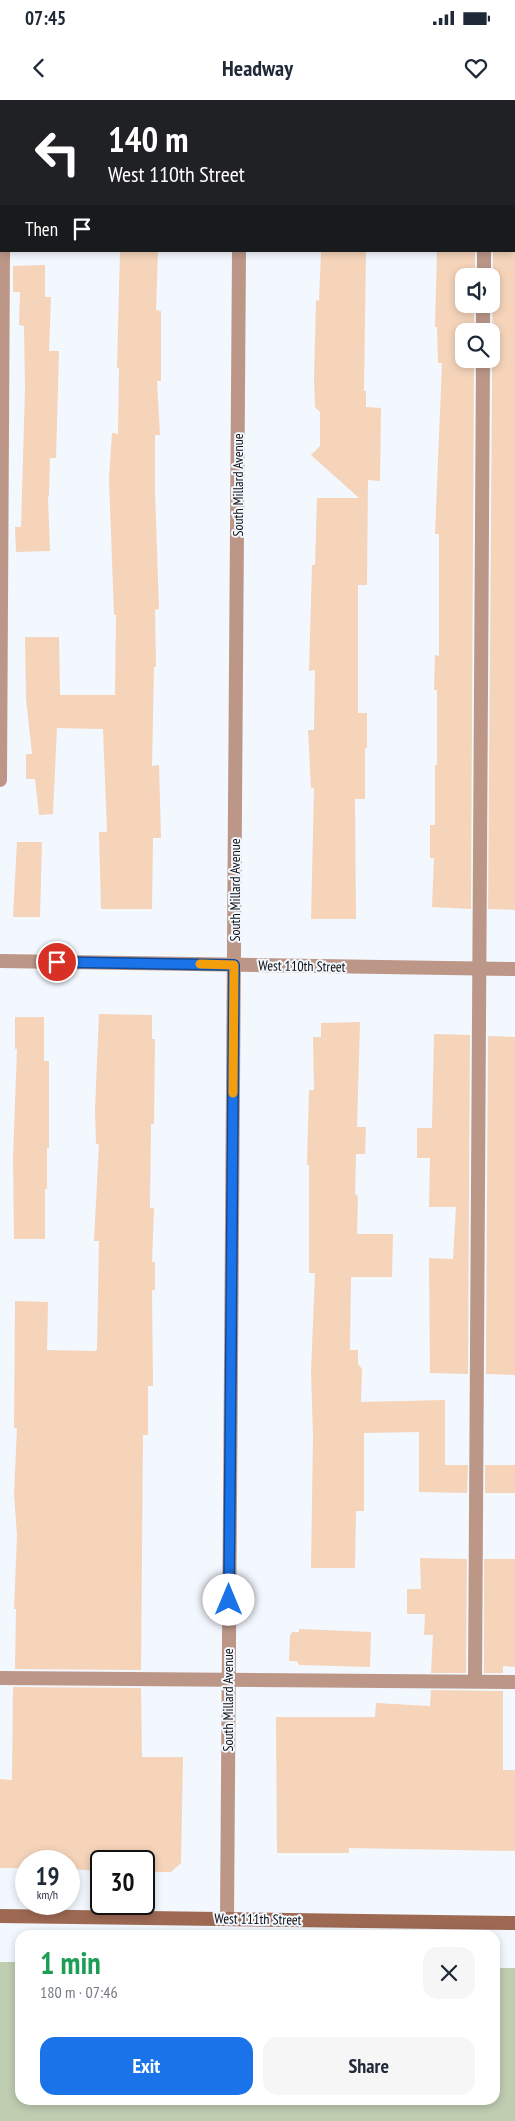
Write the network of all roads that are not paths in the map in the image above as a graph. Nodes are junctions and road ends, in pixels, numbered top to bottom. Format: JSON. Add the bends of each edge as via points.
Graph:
{"nodes":[{"id":1,"x":3,"y":252,"type":"edge"},
{"id":2,"x":239,"y":252,"type":"edge"},
{"id":3,"x":484,"y":252,"type":"edge"},
{"id":4,"x":484,"y":268,"type":"edge"},
{"id":5,"x":483,"y":368,"type":"edge"},
{"id":6,"x":0,"y":780,"type":"edge"},
{"id":7,"x":0,"y":961,"type":"edge"},
{"id":8,"x":234,"y":965,"type":"junction"},
{"id":9,"x":478,"y":969,"type":"junction"},
{"id":10,"x":515,"y":969,"type":"edge"},
{"id":11,"x":0,"y":1678,"type":"edge"},
{"id":12,"x":229,"y":1679,"type":"junction"},
{"id":13,"x":475,"y":1681,"type":"junction"},
{"id":14,"x":515,"y":1682,"type":"edge"},
{"id":15,"x":0,"y":1916,"type":"edge"},
{"id":16,"x":227,"y":1919,"type":"junction"},
{"id":17,"x":515,"y":1923,"type":"edge"}],
"edges":[{"from":1,"to":6,"type":"street"},
{"from":2,"to":8,"type":"street","name":"South Millard Avenue"},
{"from":3,"to":4,"type":"street"},
{"from":5,"to":9,"type":"street"},
{"from":7,"to":8,"type":"street","name":"West 110th Street"},
{"from":8,"to":9,"type":"street","name":"West 110th Street"},
{"from":8,"to":12,"type":"street","name":"South Millard Avenue"},
{"from":9,"to":10,"type":"street","name":"West 110th Street"},
{"from":9,"to":13,"type":"street"},
{"from":11,"to":12,"type":"street"},
{"from":12,"to":13,"type":"street"},
{"from":12,"to":16,"type":"street","name":"South Millard Avenue"},
{"from":13,"to":14,"type":"street"},
{"from":15,"to":16,"type":"main road","name":"West 111th Street"},
{"from":16,"to":17,"type":"main road","name":"West 111th Street"}]}
